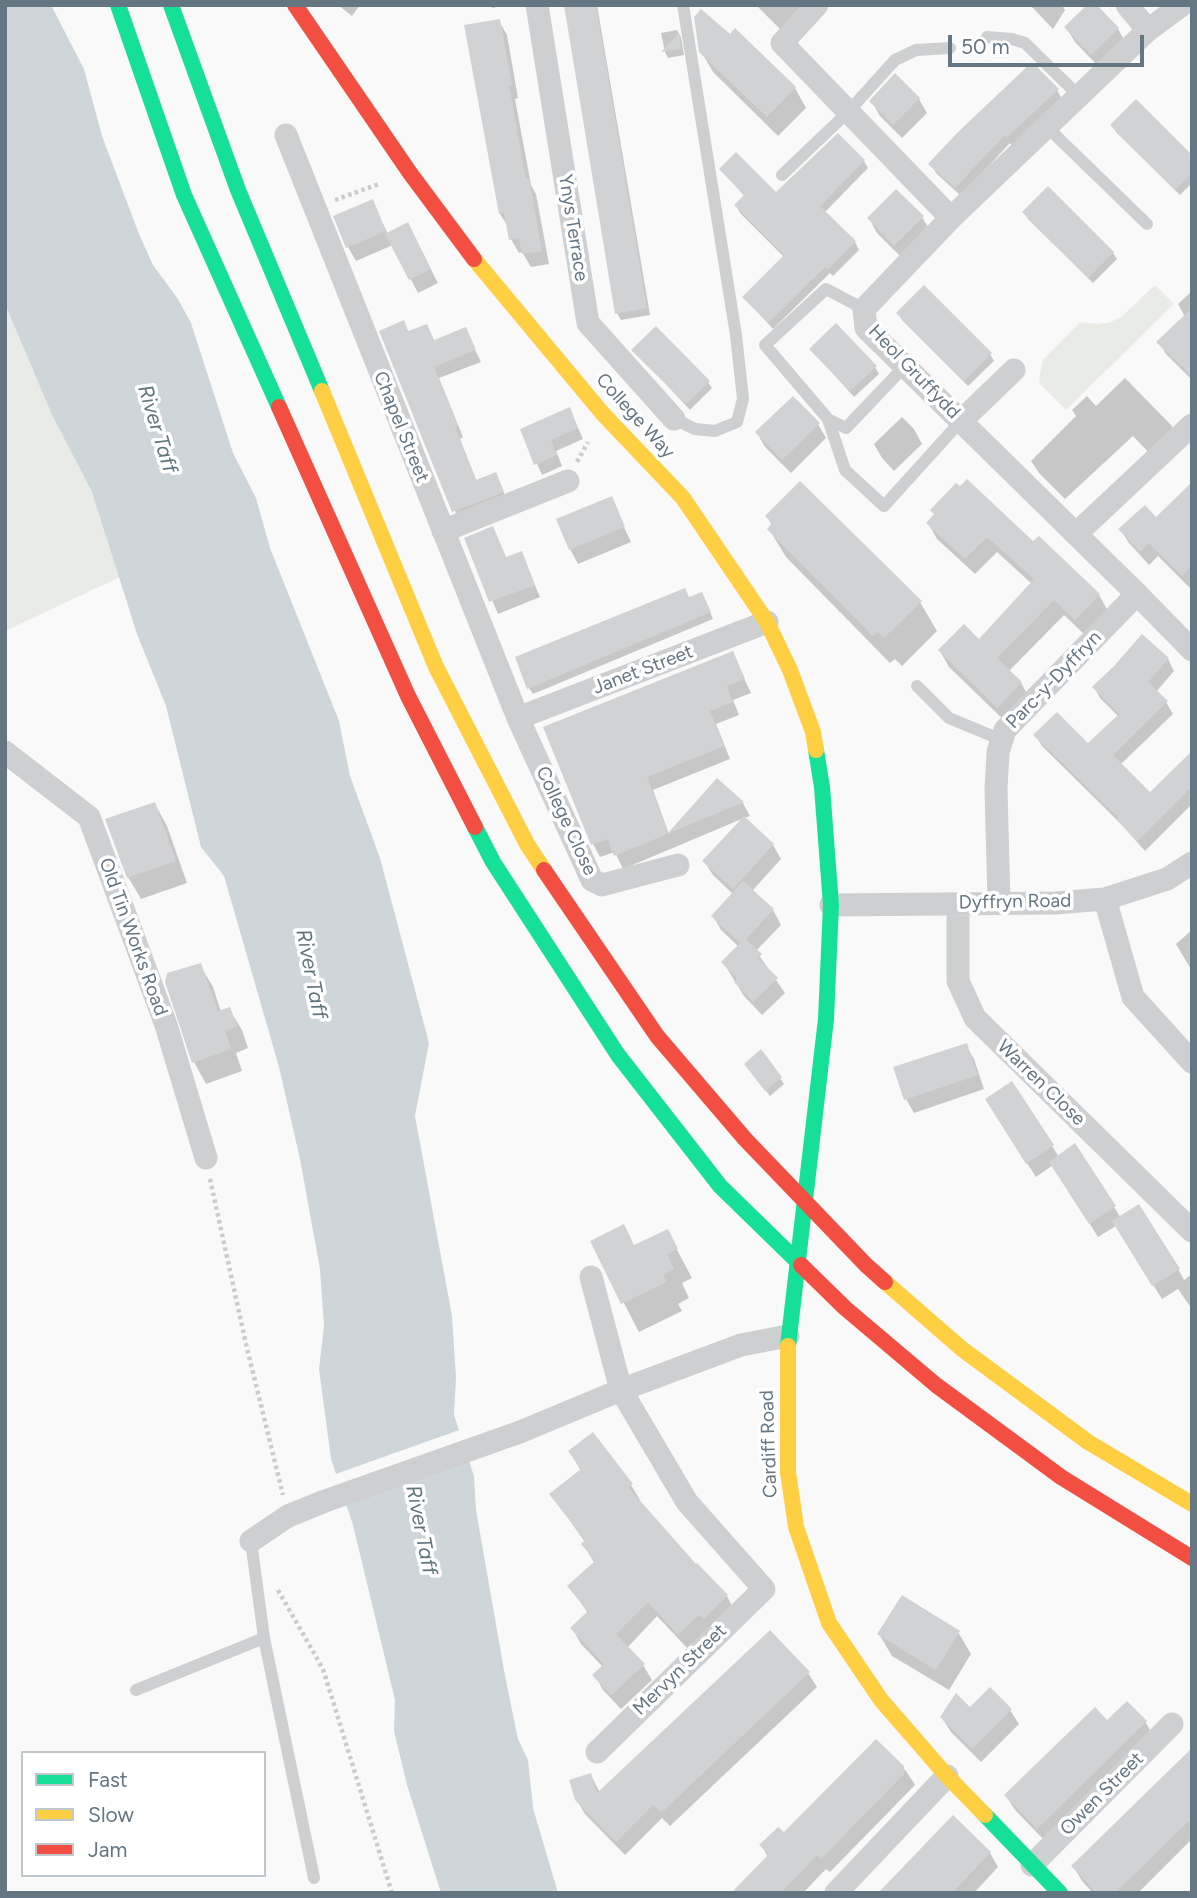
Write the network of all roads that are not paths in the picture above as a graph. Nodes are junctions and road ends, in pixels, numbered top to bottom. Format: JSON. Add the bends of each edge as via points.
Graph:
{"nodes":[{"id":1,"x":118,"y":5,"type":"edge"},
{"id":2,"x":171,"y":5,"type":"edge"},
{"id":3,"x":295,"y":5,"type":"edge"},
{"id":4,"x":537,"y":5,"type":"edge"},
{"id":5,"x":682,"y":5,"type":"edge"},
{"id":6,"x":817,"y":5,"type":"edge"},
{"id":7,"x":1126,"y":5,"type":"edge"},
{"id":8,"x":1182,"y":5,"type":"edge"},
{"id":9,"x":1148,"y":30,"type":"junction"},
{"id":10,"x":987,"y":37,"type":"dead end"},
{"id":11,"x":950,"y":48,"type":"dead end"},
{"id":12,"x":1079,"y":96,"type":"junction"},
{"id":13,"x":848,"y":112,"type":"junction"},
{"id":14,"x":1047,"y":127,"type":"junction"},
{"id":15,"x":286,"y":135,"type":"dead end"},
{"id":16,"x":782,"y":175,"type":"dead end"},
{"id":17,"x":951,"y":218,"type":"junction"},
{"id":18,"x":1147,"y":224,"type":"dead end"},
{"id":19,"x":864,"y":309,"type":"junction"},
{"id":20,"x":905,"y":366,"type":"junction"},
{"id":21,"x":1014,"y":370,"type":"dead end"},
{"id":22,"x":674,"y":419,"type":"joint"},
{"id":23,"x":828,"y":419,"type":"junction"},
{"id":24,"x":961,"y":421,"type":"junction"},
{"id":25,"x":1192,"y":425,"type":"edge"},
{"id":26,"x":568,"y":481,"type":"road end"},
{"id":27,"x":443,"y":531,"type":"junction"},
{"id":28,"x":1076,"y":534,"type":"junction"},
{"id":29,"x":1137,"y":594,"type":"junction"},
{"id":30,"x":767,"y":622,"type":"junction"},
{"id":31,"x":1192,"y":650,"type":"edge"},
{"id":32,"x":917,"y":686,"type":"dead end"},
{"id":33,"x":519,"y":718,"type":"junction"},
{"id":34,"x":1002,"y":740,"type":"junction"},
{"id":35,"x":5,"y":752,"type":"edge"},
{"id":36,"x":1192,"y":863,"type":"edge"},
{"id":37,"x":678,"y":865,"type":"dead end"},
{"id":38,"x":1105,"y":899,"type":"junction"},
{"id":39,"x":999,"y":903,"type":"junction"},
{"id":40,"x":958,"y":904,"type":"junction"},
{"id":41,"x":831,"y":905,"type":"junction"},
{"id":42,"x":1192,"y":1062,"type":"edge"},
{"id":43,"x":205,"y":1158,"type":"road end"},
{"id":44,"x":1192,"y":1231,"type":"edge"},
{"id":45,"x":591,"y":1277,"type":"dead end"},
{"id":46,"x":788,"y":1336,"type":"junction"},
{"id":47,"x":621,"y":1390,"type":"junction"},
{"id":48,"x":1192,"y":1504,"type":"edge"},
{"id":49,"x":251,"y":1541,"type":"joint"},
{"id":50,"x":1192,"y":1558,"type":"edge"},
{"id":51,"x":264,"y":1638,"type":"junction"},
{"id":52,"x":136,"y":1690,"type":"dead end"},
{"id":53,"x":1172,"y":1724,"type":"dead end"},
{"id":54,"x":597,"y":1752,"type":"dead end"},
{"id":55,"x":947,"y":1776,"type":"junction"},
{"id":56,"x":1032,"y":1865,"type":"junction"},
{"id":57,"x":314,"y":1878,"type":"dead end"},
{"id":58,"x":836,"y":1893,"type":"edge"},
{"id":59,"x":1060,"y":1893,"type":"edge"}],
"edges":[{"from":1,"to":50,"type":"main road","via":[[184,195],[408,696],[493,862],[618,1055],[720,1186],[845,1308],[936,1385],[1061,1477]]},
{"from":2,"to":48,"type":"main road","via":[[238,190],[436,667],[527,844],[657,1035],[745,1139],[866,1265],[962,1349],[1088,1442]]},
{"from":3,"to":30,"type":"main road","name":"College Way","via":[[473,257],[603,414],[683,499]]},
{"from":4,"to":22,"type":"street","name":"Ynys Terrace","via":[[588,323]]},
{"from":5,"to":22,"type":"lane","via":[[743,399],[737,422],[715,431],[695,429]]},
{"from":6,"to":13,"type":"street","via":[[782,43]]},
{"from":7,"to":9,"type":"street"},
{"from":8,"to":9,"type":"street","name":"Heol Gruffydd"},
{"from":9,"to":12,"type":"street","name":"Heol Gruffydd"},
{"from":10,"to":12,"type":"lane","via":[[1026,43]]},
{"from":11,"to":13,"type":"lane","via":[[916,50],[895,60]]},
{"from":12,"to":14,"type":"street","name":"Heol Gruffydd"},
{"from":13,"to":16,"type":"lane"},
{"from":13,"to":17,"type":"street"},
{"from":14,"to":17,"type":"street","name":"Heol Gruffydd"},
{"from":14,"to":18,"type":"lane"},
{"from":15,"to":27,"type":"street","name":"Chapel Street"},
{"from":17,"to":19,"type":"street","name":"Heol Gruffydd"},
{"from":19,"to":20,"type":"street","name":"Heol Gruffydd","via":[[866,328]]},
{"from":19,"to":23,"type":"lane","via":[[826,289],[765,345]]},
{"from":20,"to":23,"type":"lane","via":[[846,428]]},
{"from":20,"to":24,"type":"street","name":"Heol Gruffydd"},
{"from":21,"to":24,"type":"street"},
{"from":23,"to":24,"type":"lane","via":[[845,470],[884,506]]},
{"from":24,"to":28,"type":"street","name":"Heol Gruffydd"},
{"from":25,"to":28,"type":"street"},
{"from":26,"to":27,"type":"street"},
{"from":27,"to":33,"type":"street","name":"Chapel Street"},
{"from":28,"to":29,"type":"street"},
{"from":29,"to":31,"type":"street"},
{"from":29,"to":34,"type":"street","name":"Parc-y-Dyffryn","via":[[1020,713]]},
{"from":30,"to":33,"type":"street","name":"Janet Street"},
{"from":30,"to":41,"type":"main road","name":"College Way","via":[[813,732]]},
{"from":32,"to":34,"type":"lane","via":[[949,718]]},
{"from":33,"to":37,"type":"street","name":"College Close","via":[[595,883]]},
{"from":34,"to":39,"type":"street","name":"Parc-y-Dyffryn","via":[[996,789]]},
{"from":35,"to":43,"type":"street","name":"Old Tin Works Road","via":[[89,817],[166,1026]]},
{"from":36,"to":38,"type":"street","name":"Dyffryn Road","via":[[1167,879]]},
{"from":38,"to":39,"type":"street","name":"Dyffryn Road"},
{"from":38,"to":42,"type":"street","via":[[1133,997]]},
{"from":39,"to":40,"type":"street","name":"Dyffryn Road"},
{"from":40,"to":41,"type":"street","name":"Dyffryn Road"},
{"from":40,"to":44,"type":"street","name":"Warren Close","via":[[958,981],[975,1018]]},
{"from":41,"to":46,"type":"main road","name":"Cardiff Road","via":[[821,1073]]},
{"from":45,"to":47,"type":"street"},
{"from":46,"to":47,"type":"street","via":[[741,1345]]},
{"from":46,"to":55,"type":"main road","name":"Cardiff Road","via":[[788,1472],[796,1527],[816,1589],[829,1623],[881,1700]]},
{"from":47,"to":49,"type":"street","via":[[520,1432],[288,1516]]},
{"from":47,"to":54,"type":"street","name":"Mervyn Street","via":[[687,1502],[764,1589]]},
{"from":49,"to":51,"type":"lane"},
{"from":51,"to":52,"type":"lane"},
{"from":51,"to":57,"type":"lane"},
{"from":53,"to":56,"type":"street","name":"Owen Street"},
{"from":55,"to":56,"type":"main road","name":"Cardiff Road"},
{"from":55,"to":58,"type":"street"},
{"from":56,"to":59,"type":"main road","name":"Cardiff Road"}]}
